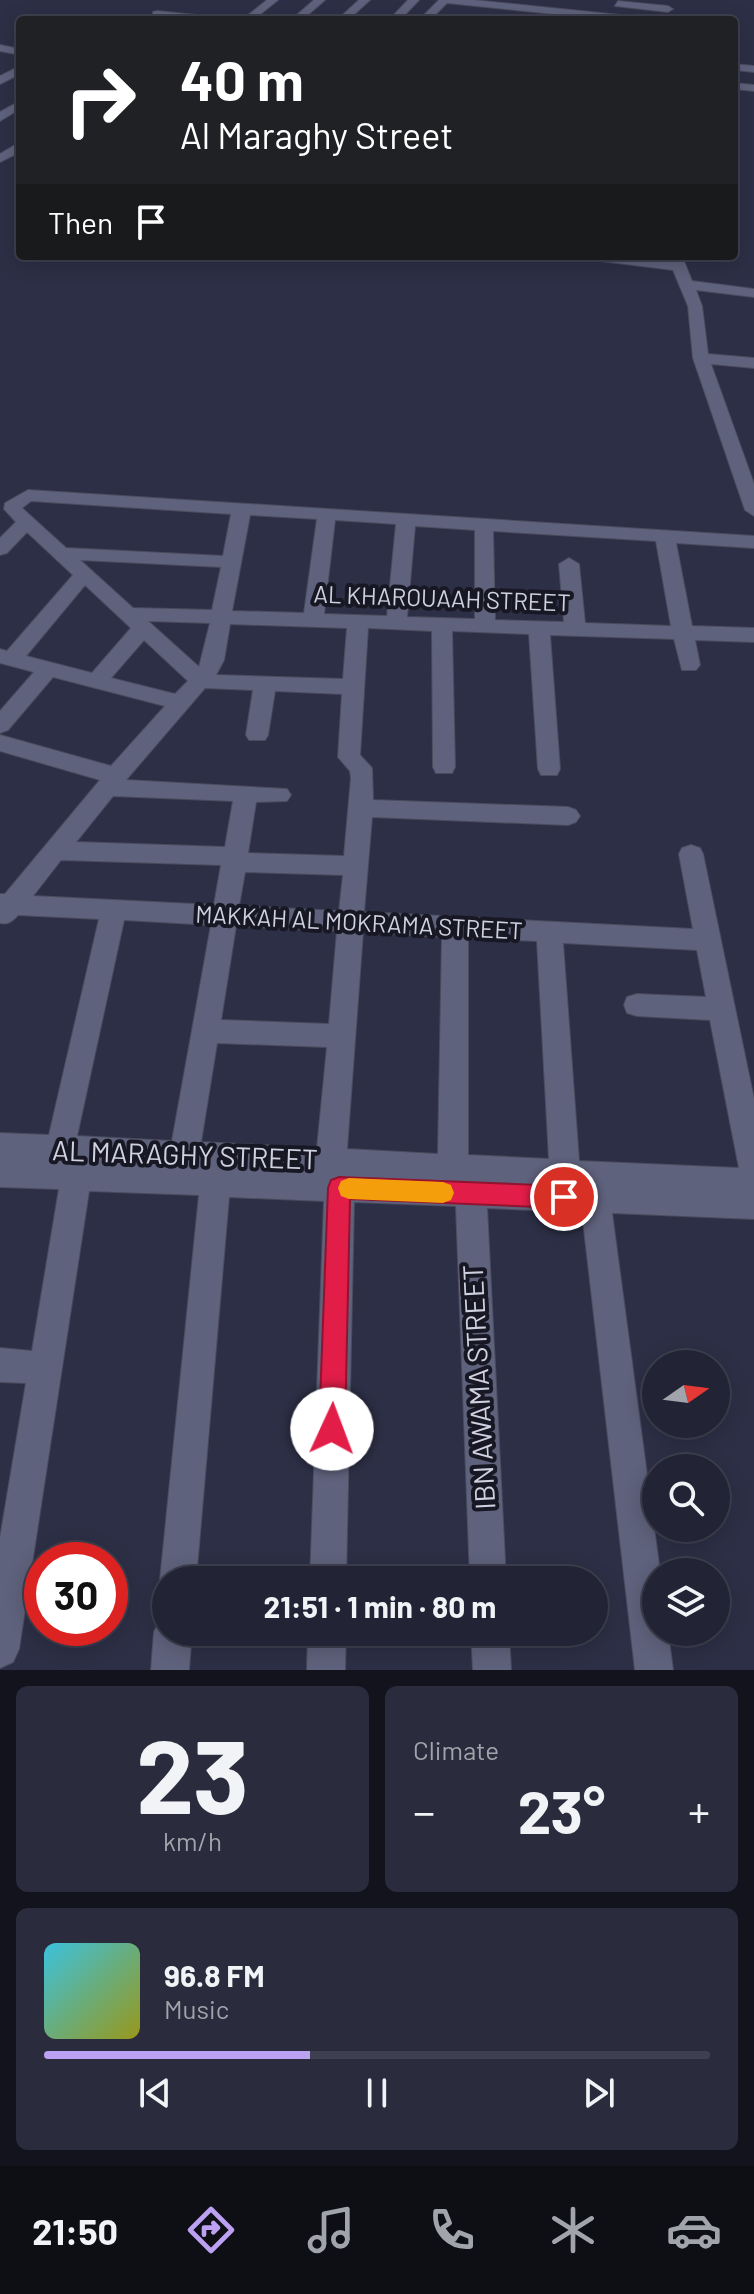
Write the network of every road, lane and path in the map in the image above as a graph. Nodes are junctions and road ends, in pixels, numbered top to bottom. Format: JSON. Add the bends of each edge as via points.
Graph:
{"nodes":[{"id":1,"x":178,"y":0,"type":"edge"},
{"id":2,"x":273,"y":0,"type":"edge"},
{"id":3,"x":320,"y":0,"type":"edge"},
{"id":4,"x":365,"y":0,"type":"edge"},
{"id":5,"x":414,"y":0,"type":"edge"},
{"id":6,"x":444,"y":0,"type":"edge"},
{"id":7,"x":609,"y":3,"type":"dead end"},
{"id":8,"x":218,"y":6,"type":"dead end"},
{"id":9,"x":667,"y":10,"type":"edge"},
{"id":10,"x":445,"y":14,"type":"dead end"},
{"id":11,"x":154,"y":16,"type":"edge"},
{"id":12,"x":203,"y":16,"type":"edge"},
{"id":13,"x":252,"y":16,"type":"edge"},
{"id":14,"x":301,"y":16,"type":"edge"},
{"id":15,"x":347,"y":16,"type":"edge"},
{"id":16,"x":398,"y":16,"type":"edge"},
{"id":17,"x":428,"y":16,"type":"edge"},
{"id":18,"x":601,"y":16,"type":"edge"},
{"id":19,"x":677,"y":261,"type":"edge"},
{"id":20,"x":689,"y":285,"type":"junction"},
{"id":21,"x":754,"y":293,"type":"edge"},
{"id":22,"x":701,"y":358,"type":"junction"},
{"id":23,"x":754,"y":363,"type":"edge"},
{"id":24,"x":735,"y":451,"type":"junction"},
{"id":25,"x":754,"y":454,"type":"edge"},
{"id":26,"x":242,"y":507,"type":"junction"},
{"id":27,"x":754,"y":510,"type":"edge"},
{"id":28,"x":327,"y":513,"type":"junction"},
{"id":29,"x":406,"y":518,"type":"junction"},
{"id":30,"x":26,"y":522,"type":"junction"},
{"id":31,"x":484,"y":524,"type":"junction"},
{"id":32,"x":665,"y":536,"type":"junction"},
{"id":33,"x":754,"y":542,"type":"edge"},
{"id":34,"x":0,"y":549,"type":"edge"},
{"id":35,"x":61,"y":553,"type":"junction"},
{"id":36,"x":231,"y":562,"type":"junction"},
{"id":37,"x":569,"y":564,"type":"dead end"},
{"id":38,"x":84,"y":574,"type":"junction"},
{"id":39,"x":221,"y":618,"type":"junction"},
{"id":40,"x":136,"y":621,"type":"junction"},
{"id":41,"x":313,"y":621,"type":"junction"},
{"id":42,"x":358,"y":622,"type":"junction"},
{"id":43,"x":396,"y":623,"type":"junction"},
{"id":44,"x":442,"y":625,"type":"junction"},
{"id":45,"x":485,"y":626,"type":"junction"},
{"id":46,"x":539,"y":628,"type":"junction"},
{"id":47,"x":575,"y":629,"type":"junction"},
{"id":48,"x":683,"y":633,"type":"junction"},
{"id":49,"x":754,"y":635,"type":"edge"},
{"id":50,"x":6,"y":658,"type":"edge"},
{"id":51,"x":689,"y":665,"type":"dead end"},
{"id":52,"x":49,"y":668,"type":"junction"},
{"id":53,"x":97,"y":681,"type":"junction"},
{"id":54,"x":201,"y":681,"type":"junction"},
{"id":55,"x":265,"y":683,"type":"junction"},
{"id":56,"x":353,"y":687,"type":"junction"},
{"id":57,"x":180,"y":703,"type":"junction"},
{"id":58,"x":0,"y":725,"type":"edge"},
{"id":59,"x":257,"y":735,"type":"dead end"},
{"id":60,"x":0,"y":743,"type":"edge"},
{"id":61,"x":444,"y":767,"type":"dead end"},
{"id":62,"x":549,"y":769,"type":"dead end"},
{"id":63,"x":112,"y":782,"type":"junction"},
{"id":64,"x":246,"y":793,"type":"junction"},
{"id":65,"x":279,"y":795,"type":"dead end"},
{"id":66,"x":361,"y":808,"type":"junction"},
{"id":67,"x":568,"y":816,"type":"dead end"},
{"id":68,"x":57,"y":851,"type":"junction"},
{"id":69,"x":691,"y":854,"type":"dead end"},
{"id":70,"x":234,"y":859,"type":"junction"},
{"id":71,"x":356,"y":866,"type":"junction"},
{"id":72,"x":3,"y":910,"type":"edge"},
{"id":73,"x":113,"y":911,"type":"junction"},
{"id":74,"x":224,"y":916,"type":"junction"},
{"id":75,"x":351,"y":922,"type":"junction"},
{"id":76,"x":455,"y":927,"type":"junction"},
{"id":77,"x":549,"y":932,"type":"junction"},
{"id":78,"x":709,"y":940,"type":"junction"},
{"id":79,"x":637,"y":1005,"type":"dead end"},
{"id":80,"x":724,"y":1009,"type":"junction"},
{"id":81,"x":205,"y":1031,"type":"junction"},
{"id":82,"x":342,"y":1036,"type":"junction"},
{"id":83,"x":0,"y":1146,"type":"edge"},
{"id":84,"x":184,"y":1155,"type":"junction"},
{"id":85,"x":63,"y":1168,"type":"junction"},
{"id":86,"x":754,"y":1170,"type":"edge"},
{"id":87,"x":0,"y":1173,"type":"edge"},
{"id":88,"x":335,"y":1174,"type":"junction"},
{"id":89,"x":565,"y":1174,"type":"junction"},
{"id":90,"x":462,"y":1181,"type":"junction"},
{"id":91,"x":215,"y":1183,"type":"junction"},
{"id":92,"x":754,"y":1183,"type":"edge"},
{"id":93,"x":595,"y":1198,"type":"junction"},
{"id":94,"x":754,"y":1205,"type":"edge"},
{"id":95,"x":0,"y":1365,"type":"edge"},
{"id":96,"x":47,"y":1368,"type":"junction"},
{"id":97,"x":179,"y":1566,"type":"edge"},
{"id":98,"x":328,"y":1566,"type":"edge"},
{"id":99,"x":487,"y":1566,"type":"edge"},
{"id":100,"x":2,"y":1625,"type":"edge"},
{"id":101,"x":172,"y":1646,"type":"edge"},
{"id":102,"x":327,"y":1646,"type":"edge"},
{"id":103,"x":491,"y":1646,"type":"edge"},
{"id":104,"x":170,"y":1670,"type":"edge"},
{"id":105,"x":326,"y":1670,"type":"edge"},
{"id":106,"x":492,"y":1670,"type":"edge"},
{"id":107,"x":654,"y":1670,"type":"edge"}],
"edges":[{"from":1,"to":11,"type":"street"},
{"from":2,"to":13,"type":"street"},
{"from":3,"to":14,"type":"street"},
{"from":4,"to":15,"type":"street"},
{"from":5,"to":16,"type":"street"},
{"from":6,"to":17,"type":"street"},
{"from":6,"to":18,"type":"street"},
{"from":7,"to":9,"type":"street"},
{"from":8,"to":12,"type":"street"},
{"from":10,"to":17,"type":"street"},
{"from":19,"to":20,"type":"street"},
{"from":20,"to":21,"type":"street"},
{"from":20,"to":22,"type":"street"},
{"from":22,"to":23,"type":"street"},
{"from":22,"to":24,"type":"street"},
{"from":24,"to":25,"type":"street"},
{"from":24,"to":27,"type":"street"},
{"from":26,"to":28,"type":"street"},
{"from":26,"to":30,"type":"street","via":[[28,495],[13,509]]},
{"from":26,"to":36,"type":"street"},
{"from":28,"to":29,"type":"street"},
{"from":28,"to":41,"type":"street"},
{"from":29,"to":31,"type":"street"},
{"from":29,"to":43,"type":"street"},
{"from":30,"to":34,"type":"street"},
{"from":30,"to":35,"type":"street"},
{"from":31,"to":32,"type":"street"},
{"from":31,"to":45,"type":"street"},
{"from":32,"to":33,"type":"street"},
{"from":32,"to":48,"type":"street"},
{"from":35,"to":36,"type":"street"},
{"from":35,"to":38,"type":"street"},
{"from":36,"to":39,"type":"street"},
{"from":37,"to":47,"type":"street"},
{"from":38,"to":40,"type":"street"},
{"from":38,"to":50,"type":"street"},
{"from":39,"to":40,"type":"street","name":"AL KHAROUAAH STREET"},
{"from":39,"to":41,"type":"street","name":"AL KHAROUAAH STREET"},
{"from":39,"to":54,"type":"street","via":[[213,660]]},
{"from":40,"to":53,"type":"street"},
{"from":40,"to":54,"type":"street"},
{"from":41,"to":42,"type":"street","name":"AL KHAROUAAH STREET"},
{"from":42,"to":43,"type":"street","name":"AL KHAROUAAH STREET"},
{"from":42,"to":56,"type":"street"},
{"from":43,"to":44,"type":"street","name":"AL KHAROUAAH STREET"},
{"from":44,"to":45,"type":"street","name":"AL KHAROUAAH STREET"},
{"from":44,"to":61,"type":"street"},
{"from":45,"to":46,"type":"street","name":"AL KHAROUAAH STREET"},
{"from":46,"to":47,"type":"street","name":"AL KHAROUAAH STREET"},
{"from":46,"to":62,"type":"street"},
{"from":47,"to":48,"type":"street","name":"AL KHAROUAAH STREET"},
{"from":48,"to":49,"type":"street","name":"AL KHAROUAAH STREET"},
{"from":48,"to":51,"type":"street"},
{"from":50,"to":52,"type":"street"},
{"from":52,"to":53,"type":"street"},
{"from":52,"to":58,"type":"street"},
{"from":53,"to":57,"type":"street"},
{"from":54,"to":55,"type":"street"},
{"from":54,"to":57,"type":"street"},
{"from":55,"to":56,"type":"street"},
{"from":55,"to":59,"type":"street"},
{"from":56,"to":66,"type":"street","via":[[349,757],[363,772]]},
{"from":57,"to":63,"type":"street"},
{"from":60,"to":63,"type":"street"},
{"from":63,"to":64,"type":"street"},
{"from":63,"to":68,"type":"street"},
{"from":64,"to":65,"type":"street"},
{"from":64,"to":70,"type":"street"},
{"from":66,"to":67,"type":"street"},
{"from":66,"to":71,"type":"street"},
{"from":68,"to":70,"type":"street"},
{"from":68,"to":72,"type":"street"},
{"from":69,"to":78,"type":"street"},
{"from":70,"to":71,"type":"street"},
{"from":70,"to":74,"type":"street"},
{"from":71,"to":75,"type":"street"},
{"from":72,"to":73,"type":"street","name":"MAKKAH AL MOKRAMA STREET"},
{"from":73,"to":74,"type":"street","name":"MAKKAH AL MOKRAMA STREET"},
{"from":73,"to":85,"type":"street"},
{"from":74,"to":75,"type":"street","name":"MAKKAH AL MOKRAMA STREET"},
{"from":74,"to":81,"type":"street"},
{"from":75,"to":76,"type":"street","name":"MAKKAH AL MOKRAMA STREET"},
{"from":75,"to":82,"type":"street"},
{"from":76,"to":77,"type":"street","name":"MAKKAH AL MOKRAMA STREET"},
{"from":76,"to":90,"type":"street","name":"IBN AWAMA STREET"},
{"from":77,"to":78,"type":"street","name":"MAKKAH AL MOKRAMA STREET"},
{"from":77,"to":89,"type":"street"},
{"from":78,"to":80,"type":"street"},
{"from":79,"to":80,"type":"street"},
{"from":80,"to":86,"type":"street"},
{"from":81,"to":82,"type":"street"},
{"from":81,"to":84,"type":"street"},
{"from":82,"to":88,"type":"street"},
{"from":83,"to":85,"type":"street","name":"AL MARAGHY STREET"},
{"from":84,"to":85,"type":"street","name":"AL MARAGHY STREET"},
{"from":84,"to":88,"type":"street","name":"AL MARAGHY STREET"},
{"from":85,"to":87,"type":"street","name":"AL MARAGHY STREET"},
{"from":85,"to":91,"type":"street","name":"AL MARAGHY STREET"},
{"from":85,"to":96,"type":"street"},
{"from":88,"to":90,"type":"street","name":"AL MARAGHY STREET"},
{"from":88,"to":91,"type":"street","name":"AL MARAGHY STREET"},
{"from":88,"to":98,"type":"street"},
{"from":89,"to":90,"type":"street","name":"AL MARAGHY STREET"},
{"from":89,"to":92,"type":"street","name":"AL MARAGHY STREET"},
{"from":90,"to":93,"type":"street","name":"AL MARAGHY STREET"},
{"from":90,"to":99,"type":"street","name":"IBN AWAMA STREET"},
{"from":91,"to":97,"type":"street"},
{"from":93,"to":94,"type":"street","name":"AL MARAGHY STREET"},
{"from":93,"to":107,"type":"street"},
{"from":95,"to":96,"type":"street"},
{"from":96,"to":100,"type":"street"},
{"from":101,"to":104,"type":"street"},
{"from":102,"to":105,"type":"street"},
{"from":103,"to":106,"type":"street"}]}
